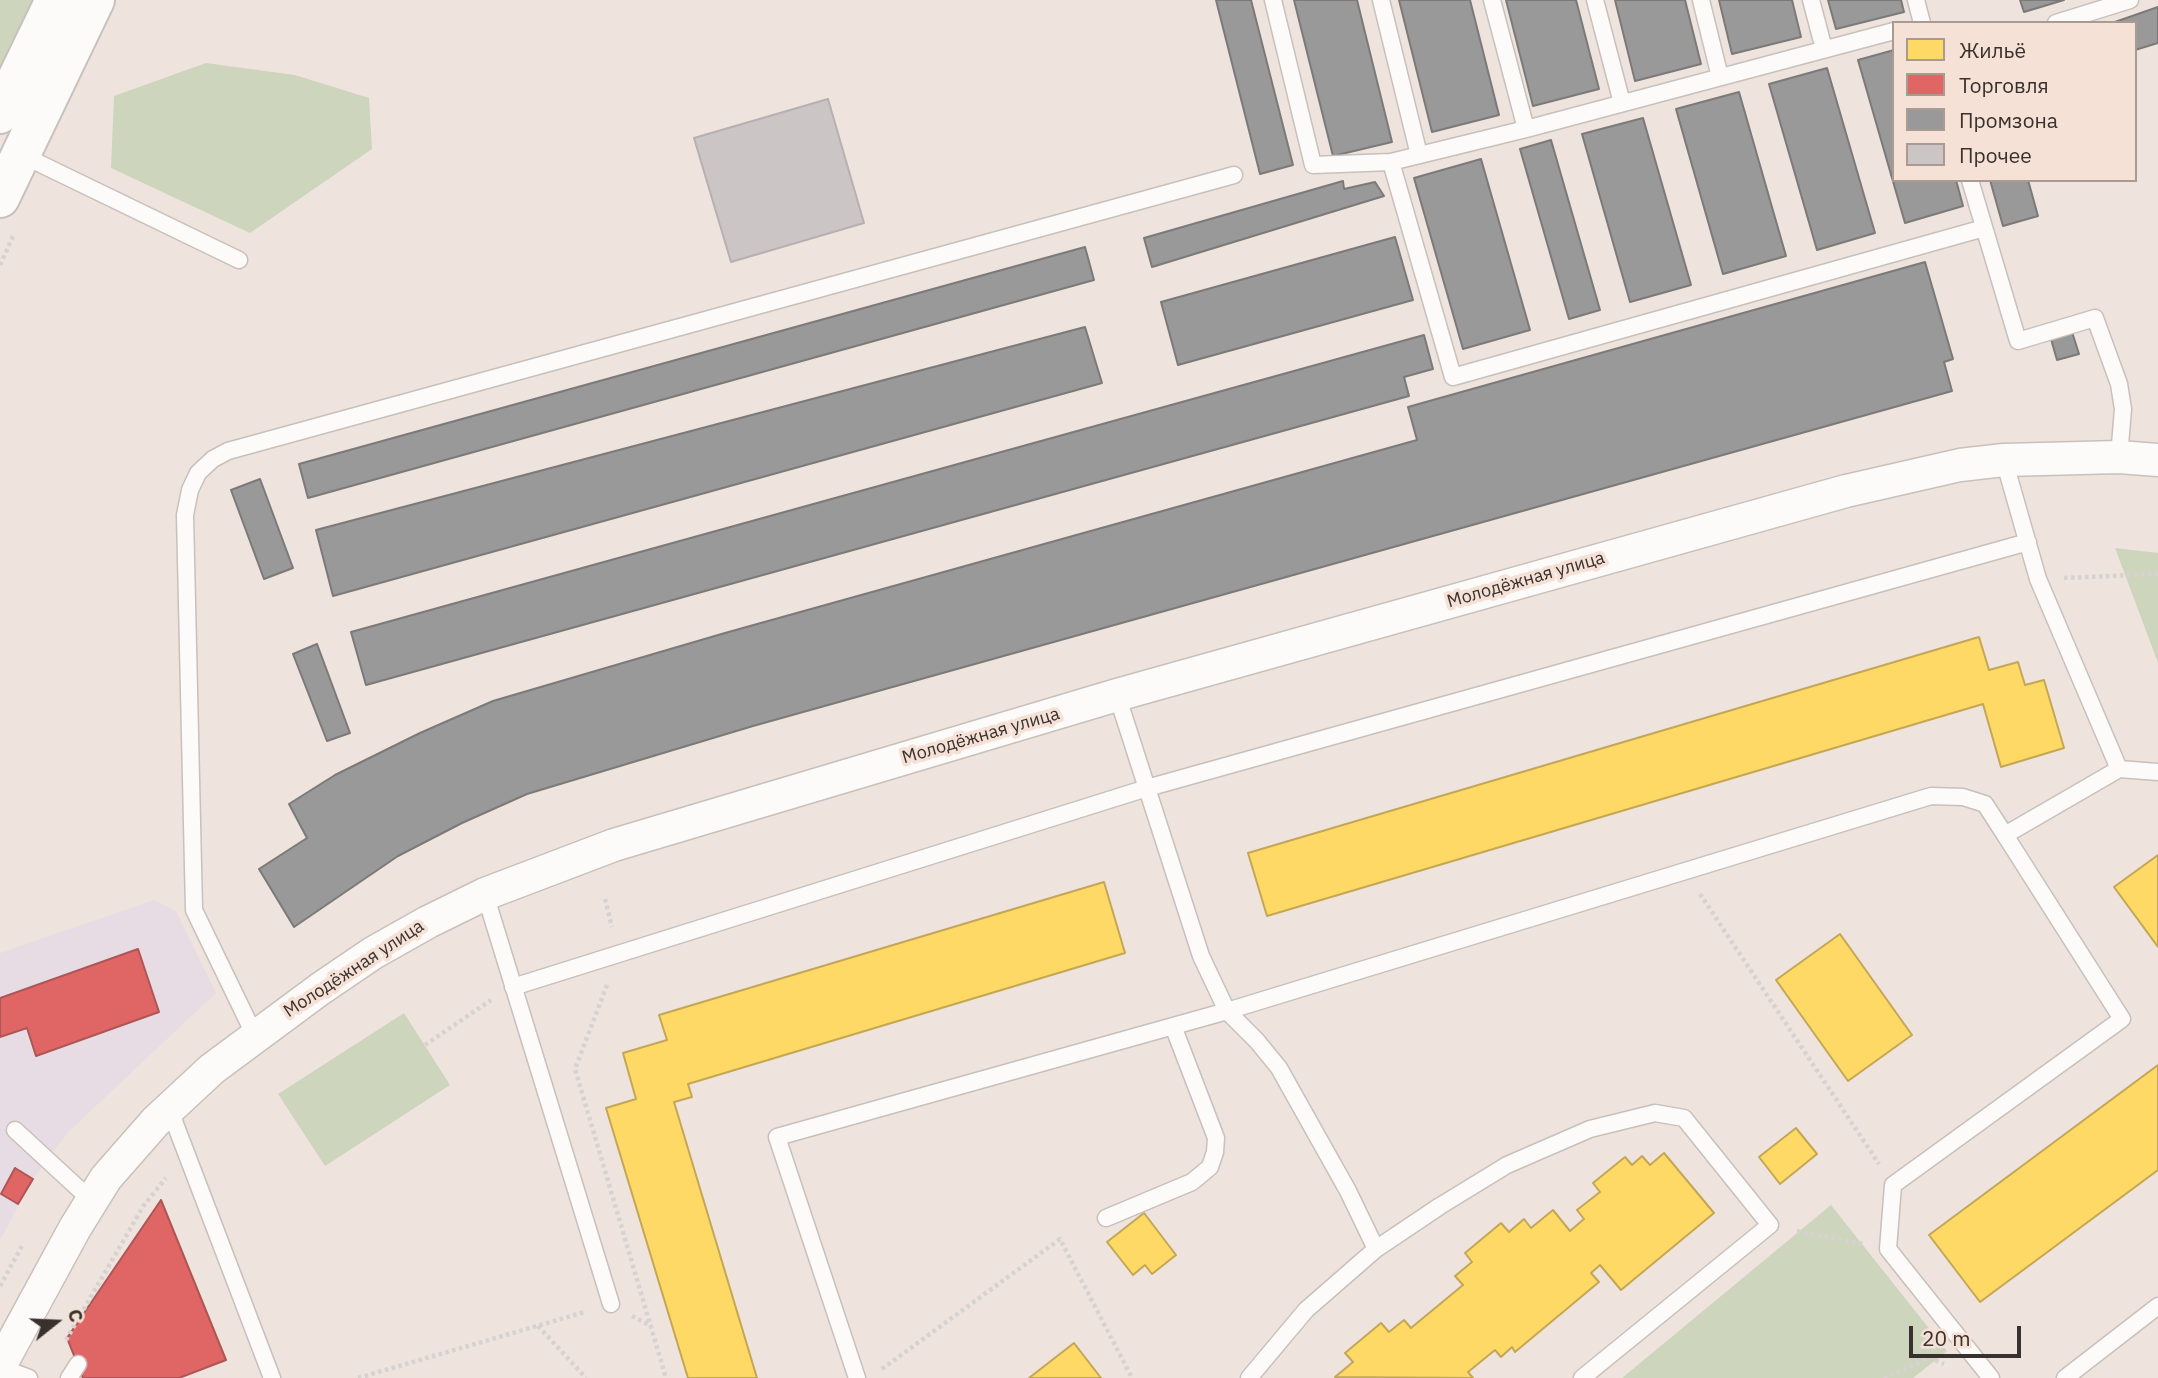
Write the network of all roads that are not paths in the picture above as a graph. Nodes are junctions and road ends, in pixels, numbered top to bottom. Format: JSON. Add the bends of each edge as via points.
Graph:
{"nodes":[{"id":1,"x":55,"y":0,"type":"edge"},
{"id":2,"x":95,"y":0,"type":"edge"},
{"id":3,"x":1273,"y":0,"type":"edge"},
{"id":4,"x":1381,"y":0,"type":"edge"},
{"id":5,"x":1492,"y":0,"type":"edge"},
{"id":6,"x":1595,"y":0,"type":"edge"},
{"id":7,"x":1701,"y":0,"type":"edge"},
{"id":8,"x":1811,"y":0,"type":"edge"},
{"id":9,"x":1916,"y":0,"type":"edge"},
{"id":10,"x":2130,"y":0,"type":"edge"},
{"id":11,"x":1921,"y":21,"type":"edge"},
{"id":12,"x":2062,"y":21,"type":"edge"},
{"id":13,"x":1892,"y":32,"type":"edge"},
{"id":14,"x":1824,"y":50,"type":"junction"},
{"id":15,"x":1720,"y":77,"type":"junction"},
{"id":16,"x":1622,"y":103,"type":"junction"},
{"id":17,"x":0,"y":114,"type":"edge"},
{"id":18,"x":1526,"y":129,"type":"junction"},
{"id":19,"x":20,"y":154,"type":"junction"},
{"id":20,"x":1419,"y":155,"type":"junction"},
{"id":21,"x":1391,"y":162,"type":"junction"},
{"id":22,"x":1234,"y":175,"type":"dead end"},
{"id":23,"x":1971,"y":182,"type":"edge"},
{"id":24,"x":0,"y":198,"type":"edge"},
{"id":25,"x":1984,"y":228,"type":"junction"},
{"id":26,"x":239,"y":260,"type":"dead end"},
{"id":27,"x":2119,"y":457,"type":"junction"},
{"id":28,"x":2004,"y":460,"type":"junction"},
{"id":29,"x":2158,"y":460,"type":"edge"},
{"id":30,"x":2028,"y":542,"type":"junction"},
{"id":31,"x":1117,"y":695,"type":"junction"},
{"id":32,"x":2119,"y":769,"type":"junction"},
{"id":33,"x":2158,"y":772,"type":"edge"},
{"id":34,"x":1147,"y":788,"type":"junction"},
{"id":35,"x":2005,"y":835,"type":"junction"},
{"id":36,"x":485,"y":894,"type":"junction"},
{"id":37,"x":513,"y":986,"type":"junction"},
{"id":38,"x":1227,"y":1011,"type":"junction"},
{"id":39,"x":1173,"y":1026,"type":"junction"},
{"id":40,"x":255,"y":1036,"type":"junction"},
{"id":41,"x":170,"y":1108,"type":"junction"},
{"id":42,"x":15,"y":1130,"type":"dead end"},
{"id":43,"x":92,"y":1201,"type":"junction"},
{"id":44,"x":1106,"y":1218,"type":"dead end"},
{"id":45,"x":1376,"y":1249,"type":"junction"},
{"id":46,"x":611,"y":1304,"type":"road end"},
{"id":47,"x":2158,"y":1306,"type":"edge"},
{"id":48,"x":0,"y":1367,"type":"edge"},
{"id":49,"x":29,"y":1378,"type":"edge"},
{"id":50,"x":272,"y":1378,"type":"edge"},
{"id":51,"x":857,"y":1378,"type":"edge"},
{"id":52,"x":1249,"y":1378,"type":"edge"},
{"id":53,"x":1582,"y":1378,"type":"edge"},
{"id":54,"x":1991,"y":1378,"type":"edge"},
{"id":55,"x":2065,"y":1378,"type":"edge"}],
"edges":[{"from":1,"to":17,"type":"main road"},
{"from":2,"to":19,"type":"main road"},
{"from":3,"to":21,"type":"lane","via":[[1313,165]]},
{"from":4,"to":20,"type":"lane"},
{"from":5,"to":18,"type":"lane"},
{"from":6,"to":16,"type":"lane"},
{"from":7,"to":15,"type":"lane"},
{"from":8,"to":14,"type":"lane"},
{"from":9,"to":11,"type":"lane"},
{"from":10,"to":12,"type":"lane"},
{"from":13,"to":14,"type":"lane"},
{"from":14,"to":15,"type":"lane"},
{"from":15,"to":16,"type":"lane"},
{"from":16,"to":18,"type":"lane"},
{"from":18,"to":20,"type":"lane"},
{"from":19,"to":24,"type":"main road"},
{"from":19,"to":26,"type":"lane"},
{"from":20,"to":21,"type":"lane"},
{"from":21,"to":25,"type":"lane","via":[[1453,377]]},
{"from":22,"to":40,"type":"lane","via":[[228,451],[213,459],[198,473],[185,515],[194,910]]},
{"from":23,"to":25,"type":"lane"},
{"from":25,"to":27,"type":"lane","via":[[2018,341],[2095,318],[2119,384],[2123,409]]},
{"from":27,"to":28,"type":"street","name":"Молодёжная улица"},
{"from":27,"to":29,"type":"street","name":"Молодёжная улица"},
{"from":28,"to":30,"type":"lane"},
{"from":28,"to":31,"type":"street","name":"Молодёжная улица","via":[[1960,465],[1846,491]]},
{"from":30,"to":32,"type":"lane","via":[[2038,579]]},
{"from":30,"to":34,"type":"lane"},
{"from":31,"to":34,"type":"lane"},
{"from":31,"to":36,"type":"street","name":"Молодёжная улица","via":[[614,845]]},
{"from":32,"to":33,"type":"lane"},
{"from":32,"to":35,"type":"lane"},
{"from":34,"to":37,"type":"lane"},
{"from":34,"to":38,"type":"lane","via":[[1201,956]]},
{"from":35,"to":38,"type":"lane","via":[[1985,804],[1962,797],[1931,796]]},
{"from":35,"to":54,"type":"lane","via":[[2123,1019],[1893,1185],[1888,1249]]},
{"from":36,"to":37,"type":"lane"},
{"from":36,"to":40,"type":"street","name":"Молодёжная улица","via":[[373,953]]},
{"from":37,"to":46,"type":"lane"},
{"from":38,"to":39,"type":"lane"},
{"from":38,"to":45,"type":"lane","via":[[1279,1068]]},
{"from":39,"to":44,"type":"lane","via":[[1216,1138],[1210,1167],[1192,1182]]},
{"from":39,"to":51,"type":"lane","via":[[777,1136]]},
{"from":40,"to":41,"type":"street","name":"Молодёжная улица"},
{"from":41,"to":43,"type":"street","name":"Молодёжная улица","via":[[106,1178]]},
{"from":41,"to":50,"type":"lane"},
{"from":42,"to":43,"type":"lane"},
{"from":43,"to":48,"type":"street","name":"Молодёжная улица"},
{"from":45,"to":52,"type":"lane","via":[[1306,1310]]},
{"from":45,"to":53,"type":"lane","via":[[1507,1165],[1590,1129],[1656,1113],[1684,1118],[1770,1225]]},
{"from":47,"to":55,"type":"lane"},
{"from":48,"to":49,"type":"lane"}]}
